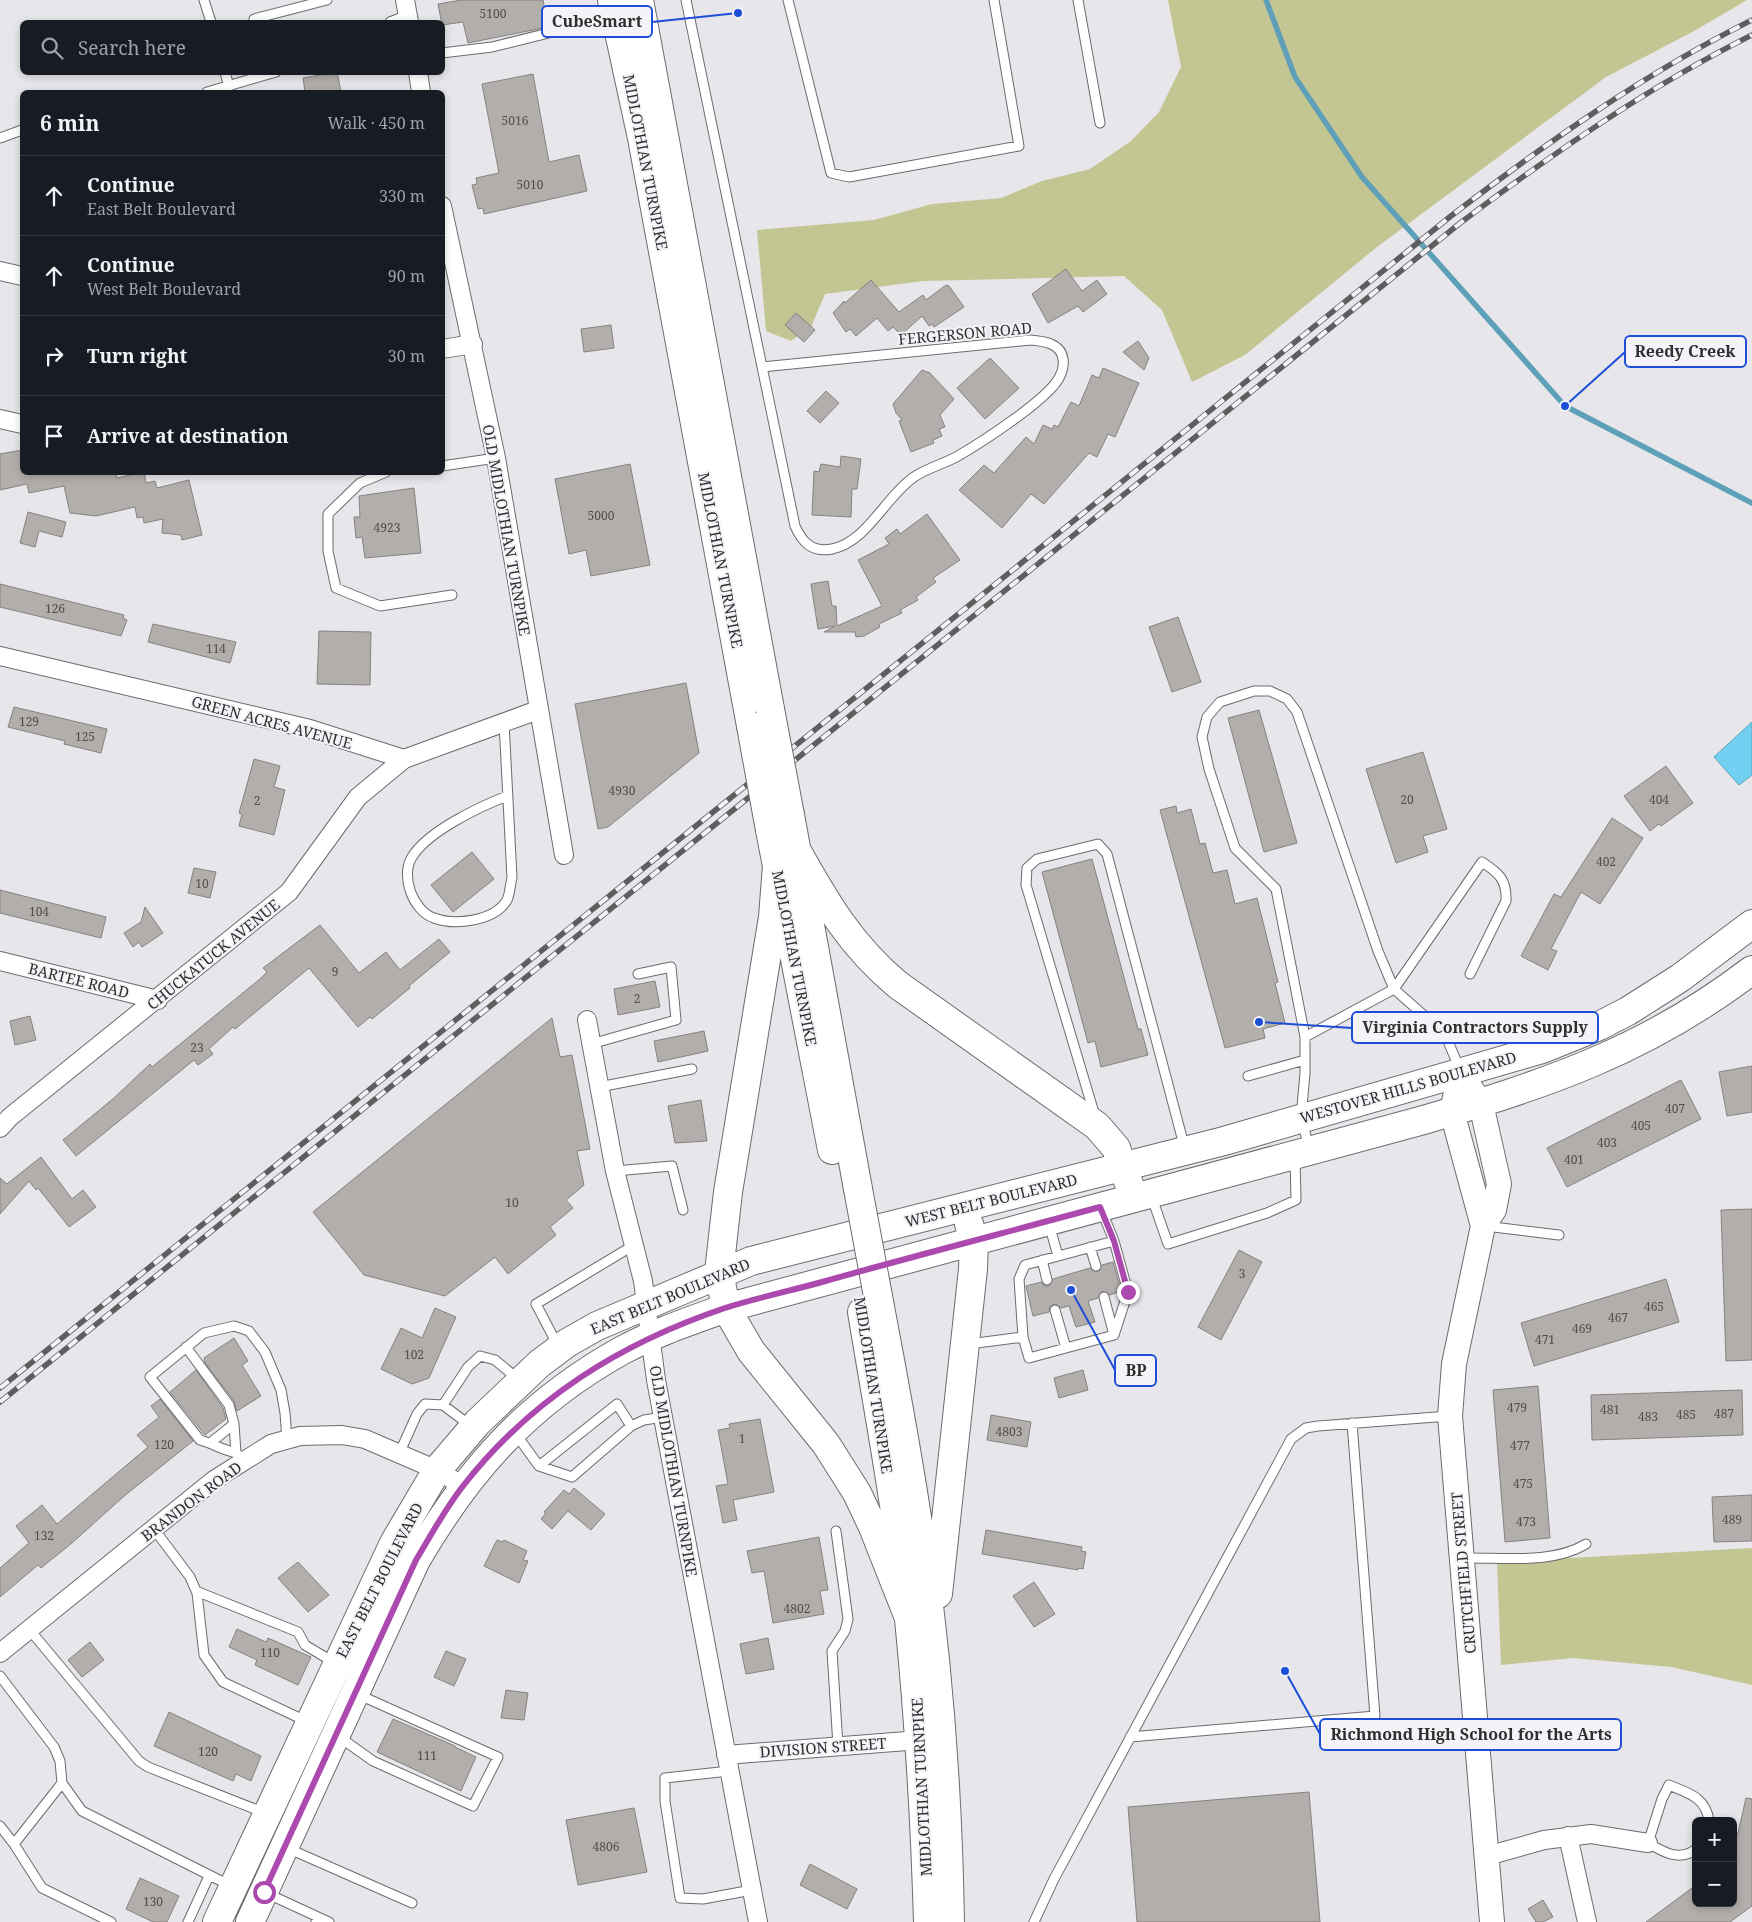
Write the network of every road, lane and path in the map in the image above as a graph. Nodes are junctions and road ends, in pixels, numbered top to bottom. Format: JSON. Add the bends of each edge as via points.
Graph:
{"nodes":[{"id":1,"x":204,"y":0,"type":"edge"},
{"id":2,"x":327,"y":0,"type":"edge"},
{"id":3,"x":639,"y":0,"type":"edge"},
{"id":4,"x":686,"y":0,"type":"edge"},
{"id":5,"x":788,"y":0,"type":"edge"},
{"id":6,"x":994,"y":0,"type":"edge"},
{"id":7,"x":1078,"y":0,"type":"edge"},
{"id":8,"x":614,"y":8,"type":"edge"},
{"id":9,"x":407,"y":13,"type":"edge"},
{"id":10,"x":254,"y":19,"type":"dead end"},
{"id":11,"x":210,"y":20,"type":"edge"},
{"id":12,"x":394,"y":20,"type":"edge"},
{"id":13,"x":445,"y":53,"type":"edge"},
{"id":14,"x":226,"y":75,"type":"edge"},
{"id":15,"x":267,"y":75,"type":"edge"},
{"id":16,"x":418,"y":75,"type":"edge"},
{"id":17,"x":229,"y":87,"type":"junction"},
{"id":18,"x":216,"y":90,"type":"edge"},
{"id":19,"x":421,"y":90,"type":"edge"},
{"id":20,"x":1100,"y":124,"type":"dead end"},
{"id":21,"x":20,"y":131,"type":"edge"},
{"id":22,"x":0,"y":138,"type":"edge"},
{"id":23,"x":445,"y":219,"type":"edge"},
{"id":24,"x":0,"y":271,"type":"edge"},
{"id":25,"x":20,"y":276,"type":"edge"},
{"id":26,"x":473,"y":344,"type":"junction"},
{"id":27,"x":445,"y":349,"type":"edge"},
{"id":28,"x":762,"y":367,"type":"junction"},
{"id":29,"x":0,"y":419,"type":"edge"},
{"id":30,"x":20,"y":424,"type":"edge"},
{"id":31,"x":496,"y":458,"type":"junction"},
{"id":32,"x":445,"y":466,"type":"edge"},
{"id":33,"x":379,"y":475,"type":"edge"},
{"id":34,"x":452,"y":595,"type":"dead end"},
{"id":35,"x":0,"y":656,"type":"edge"},
{"id":36,"x":538,"y":710,"type":"junction"},
{"id":37,"x":761,"y":717,"type":"junction"},
{"id":38,"x":504,"y":722,"type":"junction"},
{"id":39,"x":404,"y":758,"type":"junction"},
{"id":40,"x":507,"y":796,"type":"junction"},
{"id":41,"x":564,"y":855,"type":"dead end"},
{"id":42,"x":787,"y":858,"type":"junction"},
{"id":43,"x":1752,"y":924,"type":"edge"},
{"id":44,"x":0,"y":961,"type":"edge"},
{"id":45,"x":1752,"y":970,"type":"edge"},
{"id":46,"x":638,"y":974,"type":"dead end"},
{"id":47,"x":1470,"y":974,"type":"dead end"},
{"id":48,"x":1394,"y":989,"type":"junction"},
{"id":49,"x":158,"y":1000,"type":"junction"},
{"id":50,"x":587,"y":1020,"type":"dead end"},
{"id":51,"x":1305,"y":1037,"type":"junction"},
{"id":52,"x":591,"y":1044,"type":"junction"},
{"id":53,"x":1305,"y":1060,"type":"junction"},
{"id":54,"x":692,"y":1069,"type":"dead end"},
{"id":55,"x":1460,"y":1072,"type":"junction"},
{"id":56,"x":1248,"y":1076,"type":"dead end"},
{"id":57,"x":599,"y":1087,"type":"junction"},
{"id":58,"x":1481,"y":1104,"type":"junction"},
{"id":59,"x":1452,"y":1112,"type":"junction"},
{"id":60,"x":1301,"y":1118,"type":"junction"},
{"id":61,"x":1097,"y":1126,"type":"junction"},
{"id":62,"x":0,"y":1128,"type":"edge"},
{"id":63,"x":1186,"y":1151,"type":"junction"},
{"id":64,"x":1302,"y":1152,"type":"junction"},
{"id":65,"x":1124,"y":1167,"type":"junction"},
{"id":66,"x":615,"y":1171,"type":"junction"},
{"id":67,"x":1148,"y":1194,"type":"junction"},
{"id":68,"x":964,"y":1206,"type":"junction"},
{"id":69,"x":1100,"y":1207,"type":"junction"},
{"id":70,"x":683,"y":1210,"type":"dead end"},
{"id":71,"x":1048,"y":1221,"type":"junction"},
{"id":72,"x":1483,"y":1226,"type":"junction"},
{"id":73,"x":858,"y":1232,"type":"joint"},
{"id":74,"x":1560,"y":1235,"type":"dead end"},
{"id":75,"x":974,"y":1241,"type":"junction"},
{"id":76,"x":1114,"y":1241,"type":"junction"},
{"id":77,"x":634,"y":1245,"type":"junction"},
{"id":78,"x":1090,"y":1247,"type":"junction"},
{"id":79,"x":1058,"y":1256,"type":"junction"},
{"id":80,"x":1042,"y":1260,"type":"junction"},
{"id":81,"x":1096,"y":1266,"type":"dead end"},
{"id":82,"x":719,"y":1272,"type":"junction"},
{"id":83,"x":1047,"y":1280,"type":"dead end"},
{"id":84,"x":1104,"y":1296,"type":"dead end"},
{"id":85,"x":646,"y":1304,"type":"junction"},
{"id":86,"x":726,"y":1308,"type":"junction"},
{"id":87,"x":871,"y":1309,"type":"junction"},
{"id":88,"x":1055,"y":1310,"type":"dead end"},
{"id":89,"x":660,"y":1333,"type":"junction"},
{"id":90,"x":1114,"y":1335,"type":"junction"},
{"id":91,"x":1023,"y":1337,"type":"junction"},
{"id":92,"x":964,"y":1344,"type":"junction"},
{"id":93,"x":186,"y":1347,"type":"junction"},
{"id":94,"x":1066,"y":1348,"type":"junction"},
{"id":95,"x":559,"y":1349,"type":"junction"},
{"id":96,"x":751,"y":1351,"type":"junction"},
{"id":97,"x":520,"y":1380,"type":"junction"},
{"id":98,"x":443,"y":1405,"type":"junction"},
{"id":99,"x":1450,"y":1416,"type":"junction"},
{"id":100,"x":663,"y":1417,"type":"junction"},
{"id":101,"x":1352,"y":1423,"type":"junction"},
{"id":102,"x":234,"y":1424,"type":"junction"},
{"id":103,"x":631,"y":1426,"type":"junction"},
{"id":104,"x":472,"y":1428,"type":"junction"},
{"id":105,"x":513,"y":1431,"type":"junction"},
{"id":106,"x":287,"y":1440,"type":"junction"},
{"id":107,"x":210,"y":1443,"type":"junction"},
{"id":108,"x":400,"y":1454,"type":"junction"},
{"id":109,"x":240,"y":1457,"type":"junction"},
{"id":110,"x":539,"y":1466,"type":"junction"},
{"id":111,"x":437,"y":1470,"type":"junction"},
{"id":112,"x":463,"y":1486,"type":"junction"},
{"id":113,"x":154,"y":1529,"type":"junction"},
{"id":114,"x":836,"y":1530,"type":"dead end"},
{"id":115,"x":1586,"y":1544,"type":"dead end"},
{"id":116,"x":1462,"y":1558,"type":"junction"},
{"id":117,"x":196,"y":1591,"type":"junction"},
{"id":118,"x":909,"y":1618,"type":"junction"},
{"id":119,"x":29,"y":1629,"type":"junction"},
{"id":120,"x":933,"y":1642,"type":"junction"},
{"id":121,"x":0,"y":1653,"type":"edge"},
{"id":122,"x":0,"y":1676,"type":"edge"},
{"id":123,"x":341,"y":1682,"type":"junction"},
{"id":124,"x":323,"y":1729,"type":"junction"},
{"id":125,"x":1130,"y":1737,"type":"junction"},
{"id":126,"x":931,"y":1739,"type":"junction"},
{"id":127,"x":838,"y":1746,"type":"junction"},
{"id":128,"x":728,"y":1763,"type":"junction"},
{"id":129,"x":62,"y":1783,"type":"junction"},
{"id":130,"x":267,"y":1814,"type":"junction"},
{"id":131,"x":1708,"y":1817,"type":"edge"},
{"id":132,"x":0,"y":1826,"type":"edge"},
{"id":133,"x":1568,"y":1836,"type":"junction"},
{"id":134,"x":1648,"y":1843,"type":"junction"},
{"id":135,"x":14,"y":1844,"type":"junction"},
{"id":136,"x":284,"y":1847,"type":"junction"},
{"id":137,"x":1692,"y":1853,"type":"edge"},
{"id":138,"x":1487,"y":1856,"type":"junction"},
{"id":139,"x":221,"y":1882,"type":"junction"},
{"id":140,"x":752,"y":1890,"type":"junction"},
{"id":141,"x":264,"y":1892,"type":"junction"},
{"id":142,"x":412,"y":1903,"type":"dead end"},
{"id":143,"x":317,"y":1920,"type":"edge"},
{"id":144,"x":111,"y":1922,"type":"edge"},
{"id":145,"x":188,"y":1922,"type":"edge"},
{"id":146,"x":216,"y":1922,"type":"edge"},
{"id":147,"x":250,"y":1922,"type":"edge"},
{"id":148,"x":329,"y":1922,"type":"edge"},
{"id":149,"x":758,"y":1922,"type":"edge"},
{"id":150,"x":928,"y":1922,"type":"edge"},
{"id":151,"x":950,"y":1922,"type":"edge"},
{"id":152,"x":1034,"y":1922,"type":"edge"},
{"id":153,"x":1492,"y":1922,"type":"edge"},
{"id":154,"x":1587,"y":1922,"type":"edge"}],
"edges":[{"from":1,"to":11,"type":"lane"},
{"from":2,"to":10,"type":"lane"},
{"from":3,"to":37,"type":"main road","name":"MIDLOTHIAN TURNPIKE"},
{"from":4,"to":28,"type":"lane","name":"FERGERSON ROAD"},
{"from":5,"to":6,"type":"lane","via":[[831,173],[849,177],[1020,146]]},
{"from":7,"to":20,"type":"lane"},
{"from":8,"to":13,"type":"lane","via":[[492,48]]},
{"from":8,"to":37,"type":"main road","name":"MIDLOTHIAN TURNPIKE"},
{"from":9,"to":12,"type":"lane"},
{"from":14,"to":17,"type":"lane"},
{"from":15,"to":17,"type":"lane"},
{"from":16,"to":19,"type":"street"},
{"from":17,"to":18,"type":"lane"},
{"from":21,"to":22,"type":"lane"},
{"from":23,"to":26,"type":"street","name":"OLD MIDLOTHIAN TURNPIKE"},
{"from":24,"to":25,"type":"street"},
{"from":26,"to":27,"type":"street"},
{"from":26,"to":31,"type":"street","name":"OLD MIDLOTHIAN TURNPIKE"},
{"from":28,"to":28,"type":"lane","name":"FERGERSON ROAD","via":[[795,526],[808,545],[825,550],[840,546],[858,535],[912,478],[957,457],[1014,420],[1059,378],[1063,359],[1053,345],[1030,340]]},
{"from":29,"to":30,"type":"street"},
{"from":31,"to":32,"type":"lane"},
{"from":31,"to":36,"type":"street","name":"OLD MIDLOTHIAN TURNPIKE"},
{"from":33,"to":34,"type":"lane","via":[[360,483],[328,514],[328,551],[336,588],[380,606]]},
{"from":35,"to":39,"type":"street","name":"GREEN ACRES AVENUE","via":[[310,729]]},
{"from":36,"to":38,"type":"street"},
{"from":36,"to":41,"type":"street","name":"OLD MIDLOTHIAN TURNPIKE"},
{"from":37,"to":42,"type":"main road","name":"MIDLOTHIAN TURNPIKE","bridge":true},
{"from":38,"to":39,"type":"street"},
{"from":38,"to":40,"type":"lane"},
{"from":39,"to":49,"type":"street","name":"CHUCKATUCK AVENUE","via":[[358,797],[289,892]]},
{"from":40,"to":40,"type":"lane","via":[[512,878],[507,900],[496,913],[477,920],[432,918],[409,892],[406,875],[411,858],[422,845],[472,810]]},
{"from":42,"to":61,"type":"main road","via":[[867,958],[898,985]]},
{"from":42,"to":82,"type":"main road","via":[[773,916],[728,1192]]},
{"from":42,"to":87,"type":"main road","name":"MIDLOTHIAN TURNPIKE"},
{"from":43,"to":55,"type":"main road","name":"WESTOVER HILLS BOULEVARD","via":[[1680,978],[1599,1026],[1542,1048]]},
{"from":44,"to":49,"type":"street","name":"BARTEE ROAD"},
{"from":45,"to":58,"type":"main road","via":[[1716,998],[1628,1048],[1572,1073]]},
{"from":46,"to":52,"type":"lane","via":[[671,967],[676,1020]]},
{"from":47,"to":48,"type":"lane","via":[[1506,901],[1502,878],[1482,862]]},
{"from":48,"to":51,"type":"lane"},
{"from":48,"to":51,"type":"lane","via":[[1378,951],[1297,712],[1287,699],[1270,691],[1220,702],[1207,716],[1202,737],[1209,769],[1235,848],[1276,889]]},
{"from":48,"to":55,"type":"lane","via":[[1445,1034]]},
{"from":49,"to":62,"type":"street","name":"CHUCKATUCK AVENUE"},
{"from":50,"to":52,"type":"street","name":"OLD MIDLOTHIAN TURNPIKE"},
{"from":51,"to":53,"type":"lane"},
{"from":52,"to":57,"type":"street","name":"OLD MIDLOTHIAN TURNPIKE"},
{"from":53,"to":56,"type":"lane"},
{"from":53,"to":60,"type":"lane"},
{"from":54,"to":57,"type":"lane"},
{"from":55,"to":58,"type":"street","name":"CRUTCHFIELD STREET"},
{"from":55,"to":59,"type":"street","name":"CRUTCHFIELD STREET"},
{"from":55,"to":60,"type":"main road","name":"WESTOVER HILLS BOULEVARD"},
{"from":57,"to":66,"type":"street","name":"OLD MIDLOTHIAN TURNPIKE"},
{"from":58,"to":59,"type":"main road"},
{"from":58,"to":72,"type":"street","name":"CRUTCHFIELD STREET","via":[[1499,1184],[1494,1210]]},
{"from":59,"to":64,"type":"main road"},
{"from":59,"to":72,"type":"street","name":"CRUTCHFIELD STREET"},
{"from":60,"to":63,"type":"main road","name":"WESTOVER HILLS BOULEVARD"},
{"from":60,"to":64,"type":"lane"},
{"from":61,"to":63,"type":"lane","via":[[1026,885],[1027,868],[1037,859],[1098,844],[1107,854]]},
{"from":61,"to":65,"type":"main road","via":[[1116,1148]]},
{"from":63,"to":65,"type":"main road","name":"WESTOVER HILLS BOULEVARD"},
{"from":64,"to":67,"type":"main road"},
{"from":64,"to":67,"type":"lane","via":[[1296,1200],[1267,1213],[1168,1244]]},
{"from":65,"to":67,"type":"main road"},
{"from":65,"to":68,"type":"main road","name":"WEST BELT BOULEVARD"},
{"from":66,"to":70,"type":"lane","via":[[672,1166]]},
{"from":66,"to":77,"type":"street","name":"OLD MIDLOTHIAN TURNPIKE"},
{"from":67,"to":69,"type":"main road"},
{"from":68,"to":73,"type":"main road","name":"WEST BELT BOULEVARD"},
{"from":68,"to":75,"type":"main road"},
{"from":69,"to":71,"type":"main road"},
{"from":69,"to":76,"type":"lane"},
{"from":71,"to":75,"type":"main road"},
{"from":71,"to":79,"type":"lane"},
{"from":72,"to":74,"type":"lane"},
{"from":72,"to":99,"type":"street","name":"CRUTCHFIELD STREET","via":[[1454,1364]]},
{"from":73,"to":82,"type":"main road","name":"EAST BELT BOULEVARD","via":[[751,1260]]},
{"from":75,"to":86,"type":"main road","name":"EAST BELT BOULEVARD"},
{"from":75,"to":92,"type":"main road","via":[[974,1269]]},
{"from":76,"to":78,"type":"lane"},
{"from":76,"to":90,"type":"lane","via":[[1128,1292]]},
{"from":77,"to":85,"type":"street","name":"OLD MIDLOTHIAN TURNPIKE"},
{"from":77,"to":95,"type":"lane","via":[[536,1304]]},
{"from":78,"to":79,"type":"lane"},
{"from":78,"to":81,"type":"lane"},
{"from":79,"to":80,"type":"lane"},
{"from":80,"to":83,"type":"lane"},
{"from":80,"to":91,"type":"lane","via":[[1025,1265],[1019,1279]]},
{"from":82,"to":85,"type":"main road","name":"EAST BELT BOULEVARD"},
{"from":82,"to":86,"type":"main road"},
{"from":84,"to":90,"type":"lane"},
{"from":85,"to":89,"type":"street","name":"OLD MIDLOTHIAN TURNPIKE"},
{"from":85,"to":95,"type":"main road","name":"EAST BELT BOULEVARD","via":[[597,1326]]},
{"from":86,"to":89,"type":"main road","name":"EAST BELT BOULEVARD"},
{"from":86,"to":96,"type":"main road"},
{"from":87,"to":118,"type":"main road","name":"MIDLOTHIAN TURNPIKE"},
{"from":87,"to":120,"type":"main road","name":"MIDLOTHIAN TURNPIKE","via":[[921,1545]]},
{"from":88,"to":94,"type":"lane"},
{"from":89,"to":96,"type":"main road","via":[[718,1333]]},
{"from":89,"to":100,"type":"street","name":"OLD MIDLOTHIAN TURNPIKE"},
{"from":89,"to":105,"type":"main road","name":"EAST BELT BOULEVARD","via":[[587,1372]]},
{"from":90,"to":94,"type":"lane"},
{"from":91,"to":92,"type":"lane"},
{"from":91,"to":94,"type":"lane","via":[[1029,1358]]},
{"from":92,"to":120,"type":"main road"},
{"from":93,"to":102,"type":"lane","via":[[229,1405]]},
{"from":93,"to":106,"type":"lane","via":[[204,1333],[234,1326],[249,1331],[265,1352],[281,1390]]},
{"from":93,"to":107,"type":"lane","via":[[150,1378],[194,1434]]},
{"from":95,"to":97,"type":"main road","name":"EAST BELT BOULEVARD"},
{"from":96,"to":118,"type":"main road","via":[[826,1444],[857,1493]]},
{"from":97,"to":98,"type":"lane","via":[[495,1360],[480,1356],[468,1367]]},
{"from":97,"to":104,"type":"main road","name":"EAST BELT BOULEVARD"},
{"from":98,"to":104,"type":"lane"},
{"from":98,"to":108,"type":"lane","via":[[425,1404],[417,1414]]},
{"from":99,"to":101,"type":"lane"},
{"from":99,"to":116,"type":"street","name":"CRUTCHFIELD STREET"},
{"from":100,"to":103,"type":"lane"},
{"from":100,"to":128,"type":"street","name":"OLD MIDLOTHIAN TURNPIKE"},
{"from":101,"to":125,"type":"lane","via":[[1306,1428],[1291,1438]]},
{"from":101,"to":125,"type":"lane","via":[[1375,1716]]},
{"from":102,"to":107,"type":"lane"},
{"from":102,"to":109,"type":"lane"},
{"from":103,"to":110,"type":"lane","via":[[572,1477]]},
{"from":103,"to":110,"type":"lane","via":[[617,1404]]},
{"from":104,"to":111,"type":"main road","name":"EAST BELT BOULEVARD"},
{"from":105,"to":110,"type":"lane"},
{"from":105,"to":112,"type":"main road","name":"EAST BELT BOULEVARD"},
{"from":106,"to":108,"type":"street","name":"BRANDON ROAD","via":[[300,1436],[342,1435],[365,1439]]},
{"from":106,"to":109,"type":"street","name":"BRANDON ROAD"},
{"from":107,"to":109,"type":"lane"},
{"from":108,"to":111,"type":"street","name":"BRANDON ROAD"},
{"from":109,"to":113,"type":"street","name":"BRANDON ROAD"},
{"from":111,"to":112,"type":"street","name":"BRANDON ROAD"},
{"from":111,"to":123,"type":"main road","name":"EAST BELT BOULEVARD","via":[[394,1543]]},
{"from":112,"to":123,"type":"main road","name":"EAST BELT BOULEVARD"},
{"from":113,"to":117,"type":"lane","via":[[190,1577]]},
{"from":113,"to":119,"type":"street","name":"BRANDON ROAD"},
{"from":114,"to":127,"type":"lane","via":[[848,1619],[845,1632],[832,1651]]},
{"from":115,"to":116,"type":"lane","via":[[1573,1552],[1554,1556]]},
{"from":116,"to":138,"type":"street","name":"CRUTCHFIELD STREET"},
{"from":117,"to":123,"type":"lane","via":[[298,1632],[305,1646]]},
{"from":117,"to":124,"type":"lane","via":[[204,1655],[223,1682]]},
{"from":118,"to":126,"type":"main road","name":"MIDLOTHIAN TURNPIKE"},
{"from":119,"to":121,"type":"street","name":"BRANDON ROAD"},
{"from":119,"to":130,"type":"lane","via":[[139,1761]]},
{"from":120,"to":126,"type":"main road","name":"MIDLOTHIAN TURNPIKE"},
{"from":122,"to":129,"type":"lane","via":[[54,1747],[60,1761]]},
{"from":123,"to":124,"type":"main road","name":"EAST BELT BOULEVARD"},
{"from":123,"to":124,"type":"lane","via":[[498,1757],[473,1806],[373,1761]]},
{"from":124,"to":130,"type":"main road","name":"EAST BELT BOULEVARD"},
{"from":124,"to":136,"type":"main road","name":"EAST BELT BOULEVARD"},
{"from":125,"to":152,"type":"lane"},
{"from":126,"to":127,"type":"street","name":"DIVISION STREET"},
{"from":126,"to":150,"type":"main road","name":"MIDLOTHIAN TURNPIKE"},
{"from":126,"to":151,"type":"main road","name":"MIDLOTHIAN TURNPIKE"},
{"from":127,"to":128,"type":"street","name":"DIVISION STREET"},
{"from":128,"to":140,"type":"street","name":"OLD MIDLOTHIAN TURNPIKE"},
{"from":128,"to":140,"type":"lane","via":[[665,1778],[665,1801],[680,1898],[703,1899]]},
{"from":129,"to":135,"type":"lane"},
{"from":129,"to":139,"type":"lane","via":[[82,1811]]},
{"from":130,"to":139,"type":"main road","name":"EAST BELT BOULEVARD"},
{"from":131,"to":134,"type":"lane","via":[[1704,1804],[1695,1795],[1668,1785]]},
{"from":132,"to":135,"type":"lane"},
{"from":133,"to":134,"type":"street","via":[[1591,1834]]},
{"from":133,"to":138,"type":"street"},
{"from":133,"to":154,"type":"street"},
{"from":134,"to":137,"type":"lane","via":[[1664,1853],[1678,1856]]},
{"from":135,"to":144,"type":"lane","via":[[42,1888]]},
{"from":136,"to":141,"type":"main road","name":"EAST BELT BOULEVARD"},
{"from":136,"to":142,"type":"lane"},
{"from":138,"to":153,"type":"street","name":"CRUTCHFIELD STREET"},
{"from":139,"to":145,"type":"lane"},
{"from":139,"to":146,"type":"main road","name":"EAST BELT BOULEVARD"},
{"from":140,"to":149,"type":"street","name":"OLD MIDLOTHIAN TURNPIKE"},
{"from":141,"to":143,"type":"lane"},
{"from":141,"to":147,"type":"main road","name":"EAST BELT BOULEVARD"},
{"from":143,"to":148,"type":"lane"}]}
